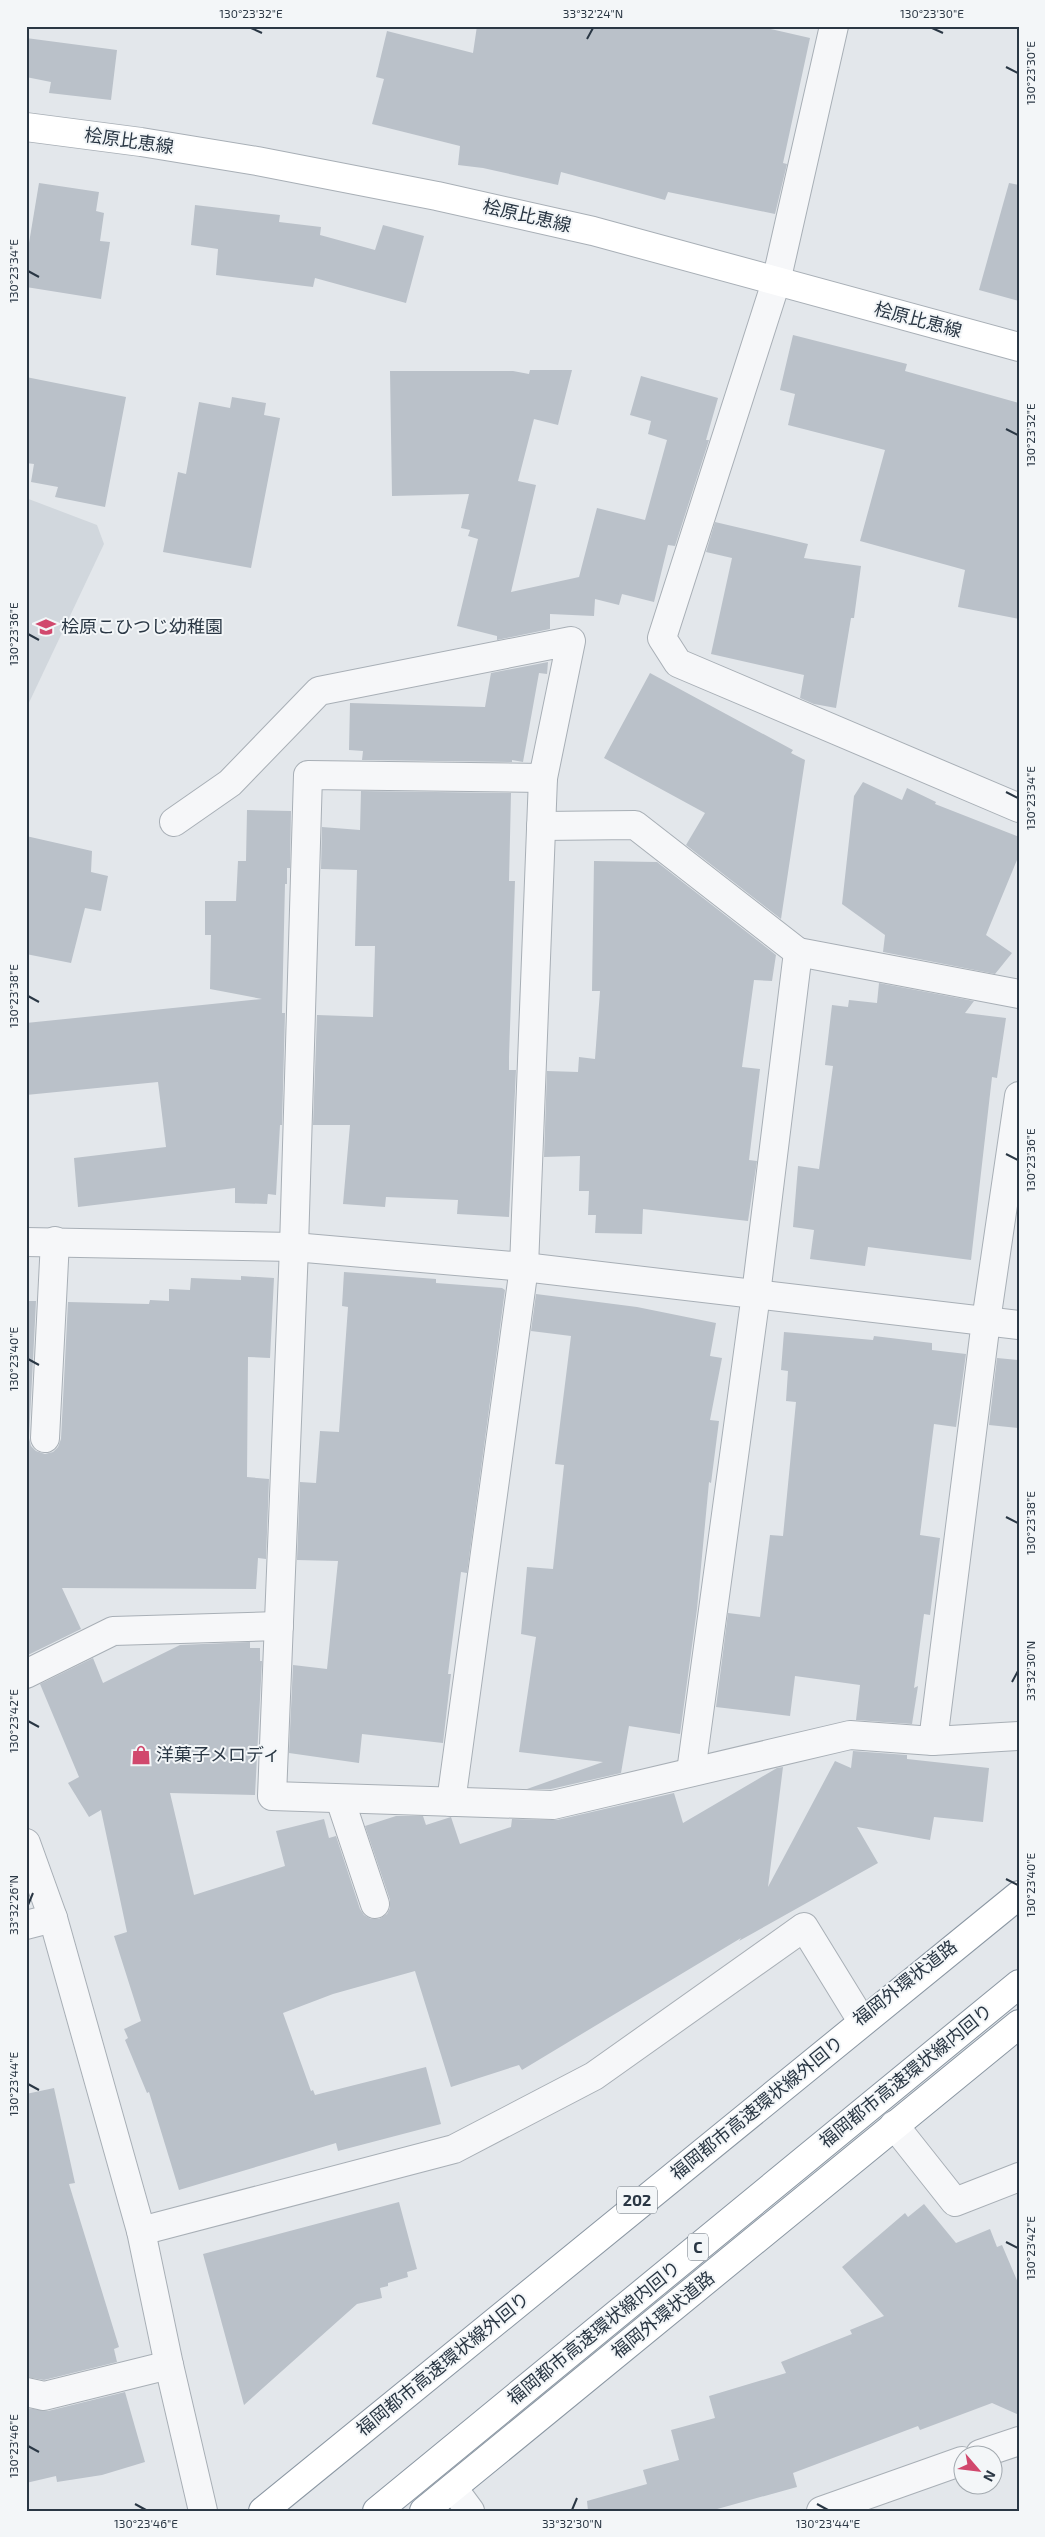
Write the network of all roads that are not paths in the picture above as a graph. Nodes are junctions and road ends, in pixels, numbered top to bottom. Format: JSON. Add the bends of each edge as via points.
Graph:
{"nodes":[{"id":1,"x":834,"y":26,"type":"edge"},
{"id":2,"x":26,"y":127,"type":"edge"},
{"id":3,"x":776,"y":282,"type":"junction"},
{"id":4,"x":1019,"y":346,"type":"edge"},
{"id":5,"x":543,"y":778,"type":"junction"},
{"id":6,"x":1019,"y":808,"type":"edge"},
{"id":7,"x":174,"y":822,"type":"dead end"},
{"id":8,"x":541,"y":826,"type":"junction"},
{"id":9,"x":798,"y":952,"type":"junction"},
{"id":10,"x":1019,"y":994,"type":"edge"},
{"id":11,"x":1019,"y":1096,"type":"edge"},
{"id":12,"x":55,"y":1241,"type":"junction"},
{"id":13,"x":26,"y":1242,"type":"edge"},
{"id":14,"x":294,"y":1247,"type":"junction"},
{"id":15,"x":524,"y":1267,"type":"junction"},
{"id":16,"x":756,"y":1294,"type":"junction"},
{"id":17,"x":986,"y":1321,"type":"junction"},
{"id":18,"x":1019,"y":1325,"type":"edge"},
{"id":19,"x":45,"y":1438,"type":"dead end"},
{"id":20,"x":279,"y":1626,"type":"junction"},
{"id":21,"x":26,"y":1674,"type":"edge"},
{"id":22,"x":1019,"y":1736,"type":"edge"},
{"id":23,"x":933,"y":1741,"type":"junction"},
{"id":24,"x":691,"y":1772,"type":"junction"},
{"id":25,"x":340,"y":1799,"type":"junction"},
{"id":26,"x":451,"y":1802,"type":"junction"},
{"id":27,"x":26,"y":1843,"type":"edge"},
{"id":28,"x":1019,"y":1894,"type":"edge"},
{"id":29,"x":375,"y":1904,"type":"dead end"},
{"id":30,"x":54,"y":1918,"type":"junction"},
{"id":31,"x":26,"y":1925,"type":"edge"},
{"id":32,"x":1019,"y":1984,"type":"edge"},
{"id":33,"x":860,"y":2018,"type":"junction"},
{"id":34,"x":1019,"y":2024,"type":"edge"},
{"id":35,"x":894,"y":2125,"type":"junction"},
{"id":36,"x":1019,"y":2177,"type":"edge"},
{"id":37,"x":141,"y":2231,"type":"junction"},
{"id":38,"x":168,"y":2365,"type":"junction"},
{"id":39,"x":26,"y":2392,"type":"edge"},
{"id":40,"x":1019,"y":2441,"type":"edge"},
{"id":41,"x":1002,"y":2447,"type":"edge"},
{"id":42,"x":952,"y":2465,"type":"edge"},
{"id":43,"x":453,"y":2488,"type":"junction"},
{"id":44,"x":203,"y":2511,"type":"edge"},
{"id":45,"x":257,"y":2511,"type":"edge"},
{"id":46,"x":263,"y":2511,"type":"edge"},
{"id":47,"x":377,"y":2511,"type":"edge"},
{"id":48,"x":424,"y":2511,"type":"edge"},
{"id":49,"x":470,"y":2511,"type":"edge"},
{"id":50,"x":821,"y":2511,"type":"edge"}],
"edges":[{"from":1,"to":3,"type":"street"},
{"from":2,"to":3,"type":"main road","name":"桧原比恵線","via":[[257,161],[437,196],[592,231]]},
{"from":3,"to":4,"type":"main road","name":"桧原比恵線"},
{"from":3,"to":6,"type":"street","via":[[662,638],[678,663]]},
{"from":5,"to":7,"type":"street","via":[[571,641],[319,691],[230,783]]},
{"from":5,"to":8,"type":"street"},
{"from":5,"to":14,"type":"street","via":[[308,775]]},
{"from":8,"to":9,"type":"street","via":[[635,825]]},
{"from":8,"to":15,"type":"street"},
{"from":9,"to":10,"type":"street"},
{"from":9,"to":16,"type":"street"},
{"from":11,"to":17,"type":"street"},
{"from":12,"to":13,"type":"street"},
{"from":12,"to":14,"type":"street"},
{"from":12,"to":19,"type":"street"},
{"from":14,"to":15,"type":"street"},
{"from":14,"to":20,"type":"street"},
{"from":15,"to":16,"type":"street"},
{"from":15,"to":26,"type":"street"},
{"from":16,"to":17,"type":"street"},
{"from":16,"to":24,"type":"street"},
{"from":17,"to":18,"type":"street"},
{"from":17,"to":23,"type":"street"},
{"from":20,"to":21,"type":"street","via":[[112,1631]]},
{"from":20,"to":25,"type":"street","via":[[272,1796]]},
{"from":22,"to":23,"type":"street"},
{"from":23,"to":24,"type":"street","via":[[850,1735]]},
{"from":24,"to":26,"type":"street","via":[[553,1805]]},
{"from":25,"to":26,"type":"street"},
{"from":25,"to":29,"type":"street"},
{"from":27,"to":30,"type":"street"},
{"from":28,"to":33,"type":"main road","name":"福岡外環状道路","number":"202"},
{"from":28,"to":46,"type":"main road","name":"福岡都市高速環状線外回り"},
{"from":30,"to":31,"type":"street"},
{"from":30,"to":37,"type":"street"},
{"from":32,"to":47,"type":"main road","name":"福岡都市高速環状線内回り","number":"C"},
{"from":33,"to":37,"type":"street","via":[[804,1927],[594,2076],[454,2149]]},
{"from":33,"to":45,"type":"main road","name":"福岡外環状道路","number":"202"},
{"from":34,"to":35,"type":"main road","name":"福岡外環状道路"},
{"from":35,"to":36,"type":"street","via":[[955,2202]]},
{"from":35,"to":43,"type":"main road","name":"福岡外環状道路"},
{"from":37,"to":38,"type":"street"},
{"from":38,"to":39,"type":"street","via":[[44,2396]]},
{"from":38,"to":44,"type":"street"},
{"from":40,"to":41,"type":"street"},
{"from":42,"to":50,"type":"street"},
{"from":43,"to":48,"type":"main road","name":"福岡外環状道路"},
{"from":43,"to":49,"type":"street"}]}
